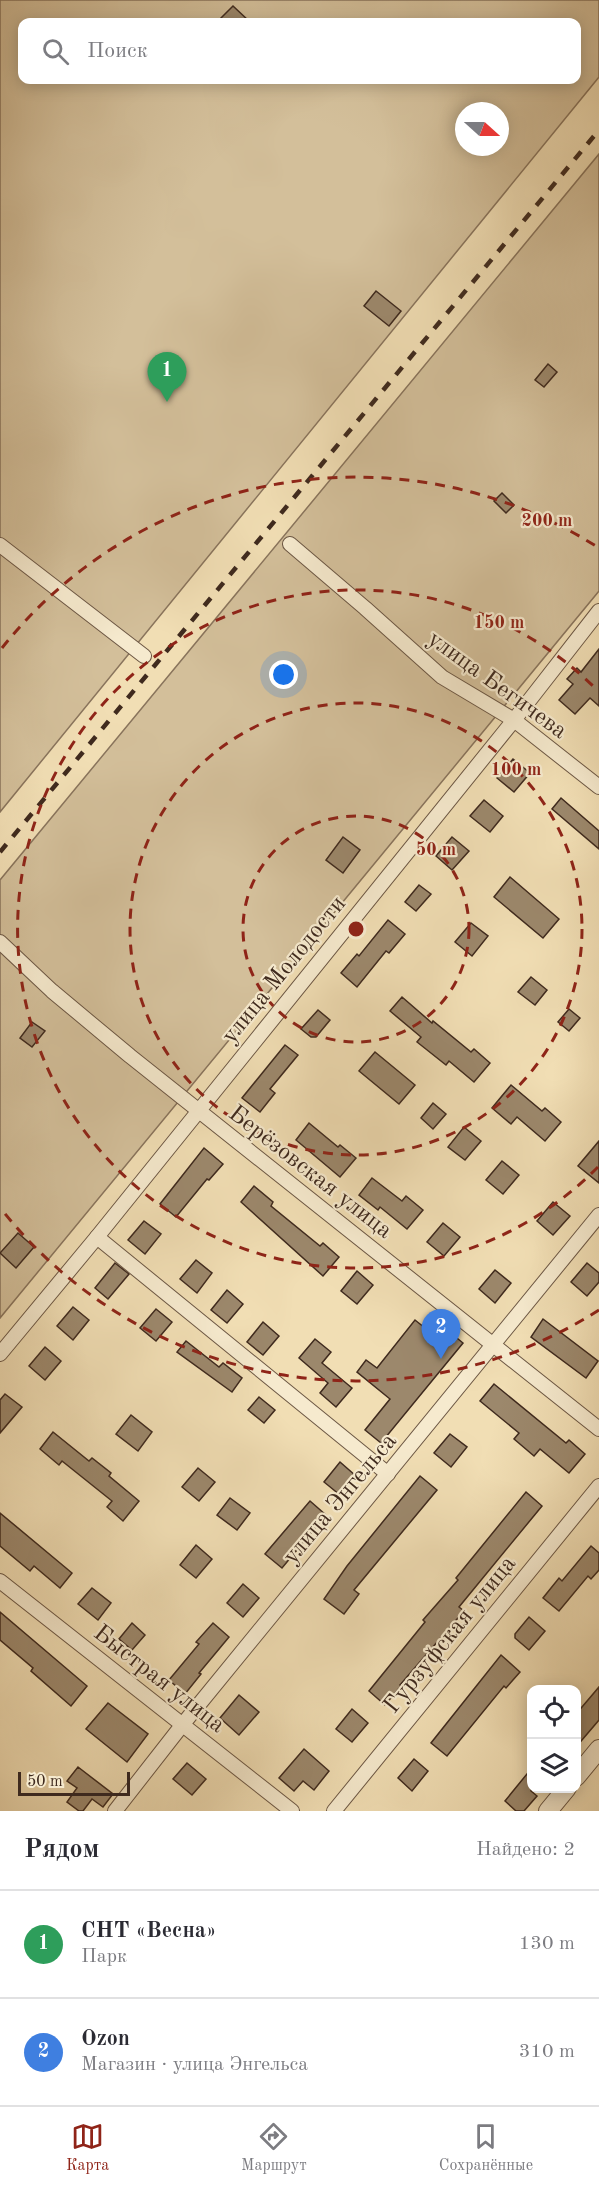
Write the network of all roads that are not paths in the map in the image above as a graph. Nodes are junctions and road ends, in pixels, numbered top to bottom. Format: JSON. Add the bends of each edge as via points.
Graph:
{"nodes":[{"id":1,"x":290,"y":544,"type":"dead end"},
{"id":2,"x":0,"y":545,"type":"edge"},
{"id":3,"x":599,"y":611,"type":"edge"},
{"id":4,"x":144,"y":656,"type":"dead end"},
{"id":5,"x":514,"y":720,"type":"junction"},
{"id":6,"x":599,"y":787,"type":"edge"},
{"id":7,"x":0,"y":942,"type":"edge"},
{"id":8,"x":198,"y":1111,"type":"junction"},
{"id":9,"x":599,"y":1215,"type":"edge"},
{"id":10,"x":97,"y":1237,"type":"junction"},
{"id":11,"x":494,"y":1344,"type":"junction"},
{"id":12,"x":0,"y":1354,"type":"edge"},
{"id":13,"x":599,"y":1429,"type":"edge"},
{"id":14,"x":388,"y":1474,"type":"junction"},
{"id":15,"x":599,"y":1486,"type":"edge"},
{"id":16,"x":0,"y":1581,"type":"edge"},
{"id":17,"x":183,"y":1724,"type":"junction"},
{"id":18,"x":599,"y":1749,"type":"edge"},
{"id":19,"x":581,"y":1771,"type":"edge"},
{"id":20,"x":563,"y":1793,"type":"edge"},
{"id":21,"x":115,"y":1811,"type":"edge"},
{"id":22,"x":292,"y":1811,"type":"edge"},
{"id":23,"x":334,"y":1811,"type":"edge"},
{"id":24,"x":548,"y":1811,"type":"edge"}],
"edges":[{"from":1,"to":5,"type":"street","name":"улица Бегичева","via":[[442,677]]},
{"from":2,"to":4,"type":"street"},
{"from":3,"to":5,"type":"street","name":"улица Молодости"},
{"from":5,"to":6,"type":"street","name":"улица Бегичева"},
{"from":5,"to":8,"type":"street","name":"улица Молодости"},
{"from":7,"to":8,"type":"street","name":"Берёзовская улица","via":[[52,991]]},
{"from":8,"to":10,"type":"street","name":"улица Молодости"},
{"from":8,"to":11,"type":"street","name":"Берёзовская улица"},
{"from":9,"to":11,"type":"street","name":"улица Энгельса"},
{"from":10,"to":12,"type":"street","name":"улица Молодости"},
{"from":10,"to":14,"type":"street"},
{"from":11,"to":13,"type":"street","name":"Берёзовская улица"},
{"from":11,"to":14,"type":"street","name":"улица Энгельса"},
{"from":14,"to":17,"type":"street","name":"улица Энгельса"},
{"from":15,"to":23,"type":"street","name":"Гурзуфская улица"},
{"from":16,"to":17,"type":"street","name":"Быстрая улица"},
{"from":17,"to":21,"type":"street","name":"улица Энгельса"},
{"from":17,"to":22,"type":"street","name":"Быстрая улица"},
{"from":18,"to":19,"type":"street"},
{"from":20,"to":24,"type":"street"}]}
